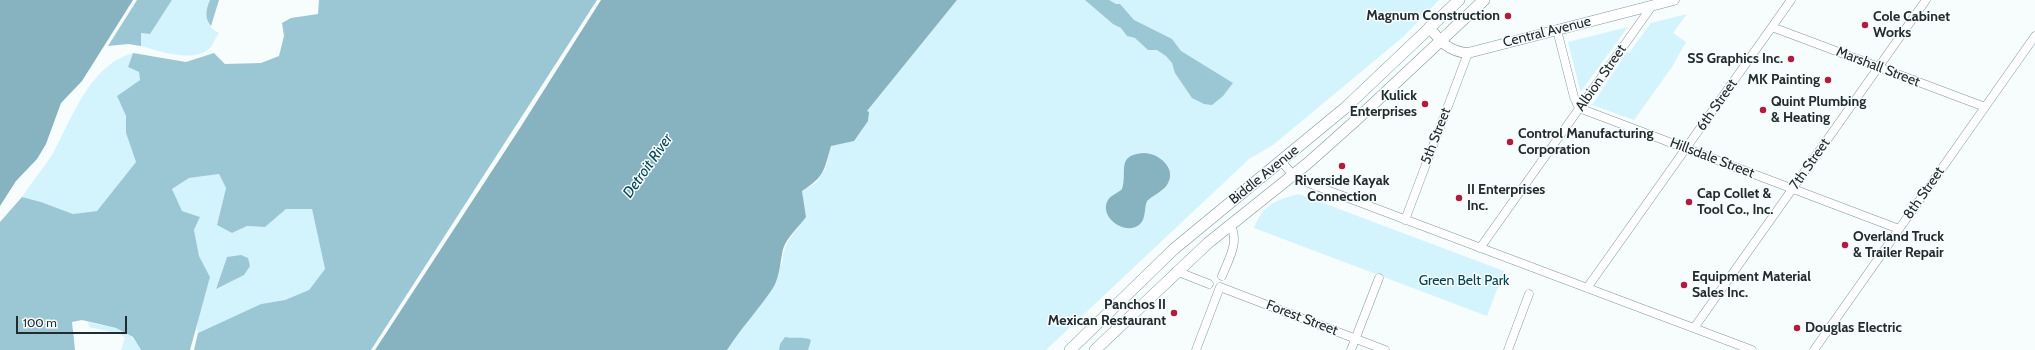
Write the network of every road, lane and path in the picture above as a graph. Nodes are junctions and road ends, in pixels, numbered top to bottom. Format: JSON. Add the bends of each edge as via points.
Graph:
{"nodes":[{"id":1,"x":1459,"y":0,"type":"edge"},
{"id":2,"x":1484,"y":0,"type":"edge"},
{"id":3,"x":1674,"y":0,"type":"edge"},
{"id":4,"x":1791,"y":0,"type":"edge"},
{"id":5,"x":1926,"y":0,"type":"edge"},
{"id":6,"x":1652,"y":6,"type":"junction"},
{"id":7,"x":1429,"y":27,"type":"junction"},
{"id":8,"x":1772,"y":27,"type":"junction"},
{"id":9,"x":1557,"y":30,"type":"junction"},
{"id":10,"x":2035,"y":36,"type":"edge"},
{"id":11,"x":1440,"y":41,"type":"junction"},
{"id":12,"x":1468,"y":53,"type":"junction"},
{"id":13,"x":1878,"y":67,"type":"junction"},
{"id":14,"x":1985,"y":107,"type":"junction"},
{"id":15,"x":1579,"y":108,"type":"junction"},
{"id":16,"x":1686,"y":149,"type":"junction"},
{"id":17,"x":1281,"y":161,"type":"junction"},
{"id":18,"x":1292,"y":174,"type":"junction"},
{"id":19,"x":1792,"y":189,"type":"junction"},
{"id":20,"x":1405,"y":220,"type":"junction"},
{"id":21,"x":1230,"y":224,"type":"junction"},
{"id":22,"x":1899,"y":229,"type":"junction"},
{"id":23,"x":1480,"y":248,"type":"junction"},
{"id":24,"x":1176,"y":272,"type":"junction"},
{"id":25,"x":1222,"y":276,"type":"dead end"},
{"id":26,"x":1379,"y":278,"type":"dead end"},
{"id":27,"x":1209,"y":284,"type":"dead end"},
{"id":28,"x":1587,"y":288,"type":"junction"},
{"id":29,"x":1529,"y":294,"type":"dead end"},
{"id":30,"x":1694,"y":328,"type":"junction"},
{"id":31,"x":1355,"y":339,"type":"junction"},
{"id":32,"x":1070,"y":350,"type":"edge"},
{"id":33,"x":1095,"y":350,"type":"edge"},
{"id":34,"x":1196,"y":350,"type":"edge"},
{"id":35,"x":1351,"y":350,"type":"edge"},
{"id":36,"x":1384,"y":350,"type":"edge"},
{"id":37,"x":1508,"y":350,"type":"edge"},
{"id":38,"x":1752,"y":350,"type":"edge"},
{"id":39,"x":1814,"y":350,"type":"edge"}],
"edges":[{"from":1,"to":7,"type":"main road","name":"Biddle Avenue"},
{"from":2,"to":11,"type":"main road","name":"Biddle Avenue"},
{"from":3,"to":6,"type":"street","name":"Central Avenue"},
{"from":4,"to":8,"type":"street","name":"6th Street"},
{"from":5,"to":13,"type":"street","name":"7th Street"},
{"from":6,"to":9,"type":"street","name":"Central Avenue"},
{"from":6,"to":15,"type":"street","name":"Albion Street"},
{"from":7,"to":11,"type":"street","name":"Central Avenue"},
{"from":7,"to":17,"type":"main road","name":"Biddle Avenue","via":[[1345,108]]},
{"from":8,"to":13,"type":"street","name":"Marshall Street"},
{"from":8,"to":16,"type":"street","name":"6th Street"},
{"from":9,"to":12,"type":"street","name":"Central Avenue"},
{"from":9,"to":15,"type":"street"},
{"from":10,"to":14,"type":"street","name":"8th Street"},
{"from":11,"to":12,"type":"street","name":"Central Avenue","via":[[1458,53]]},
{"from":11,"to":18,"type":"main road","name":"Biddle Avenue","via":[[1354,122]]},
{"from":12,"to":20,"type":"street","name":"5th Street"},
{"from":13,"to":14,"type":"street","name":"Marshall Street"},
{"from":13,"to":19,"type":"street","name":"7th Street"},
{"from":14,"to":22,"type":"street","name":"8th Street"},
{"from":15,"to":16,"type":"street","name":"Hillsdale Street"},
{"from":15,"to":23,"type":"street","name":"Albion Street"},
{"from":16,"to":19,"type":"street","name":"Hillsdale Street"},
{"from":16,"to":28,"type":"street","name":"6th Street"},
{"from":17,"to":18,"type":"street"},
{"from":17,"to":32,"type":"main road","name":"Biddle Avenue","via":[[1174,249]]},
{"from":18,"to":20,"type":"street","via":[[1303,181]]},
{"from":18,"to":21,"type":"main road","name":"Biddle Avenue"},
{"from":19,"to":22,"type":"street","name":"Hillsdale Street"},
{"from":19,"to":30,"type":"street","name":"7th Street"},
{"from":20,"to":23,"type":"street"},
{"from":21,"to":24,"type":"main road","name":"Biddle Avenue"},
{"from":21,"to":25,"type":"street","via":[[1236,234],[1235,242]]},
{"from":22,"to":39,"type":"street","name":"8th Street"},
{"from":23,"to":28,"type":"street"},
{"from":24,"to":27,"type":"street"},
{"from":24,"to":33,"type":"main road","name":"Biddle Avenue"},
{"from":26,"to":31,"type":"street"},
{"from":28,"to":30,"type":"street"},
{"from":29,"to":37,"type":"street"},
{"from":30,"to":38,"type":"street"},
{"from":31,"to":34,"type":"street","name":"Forest Street","via":[[1220,287]]},
{"from":31,"to":35,"type":"street"},
{"from":31,"to":36,"type":"street","name":"Forest Street"}]}
